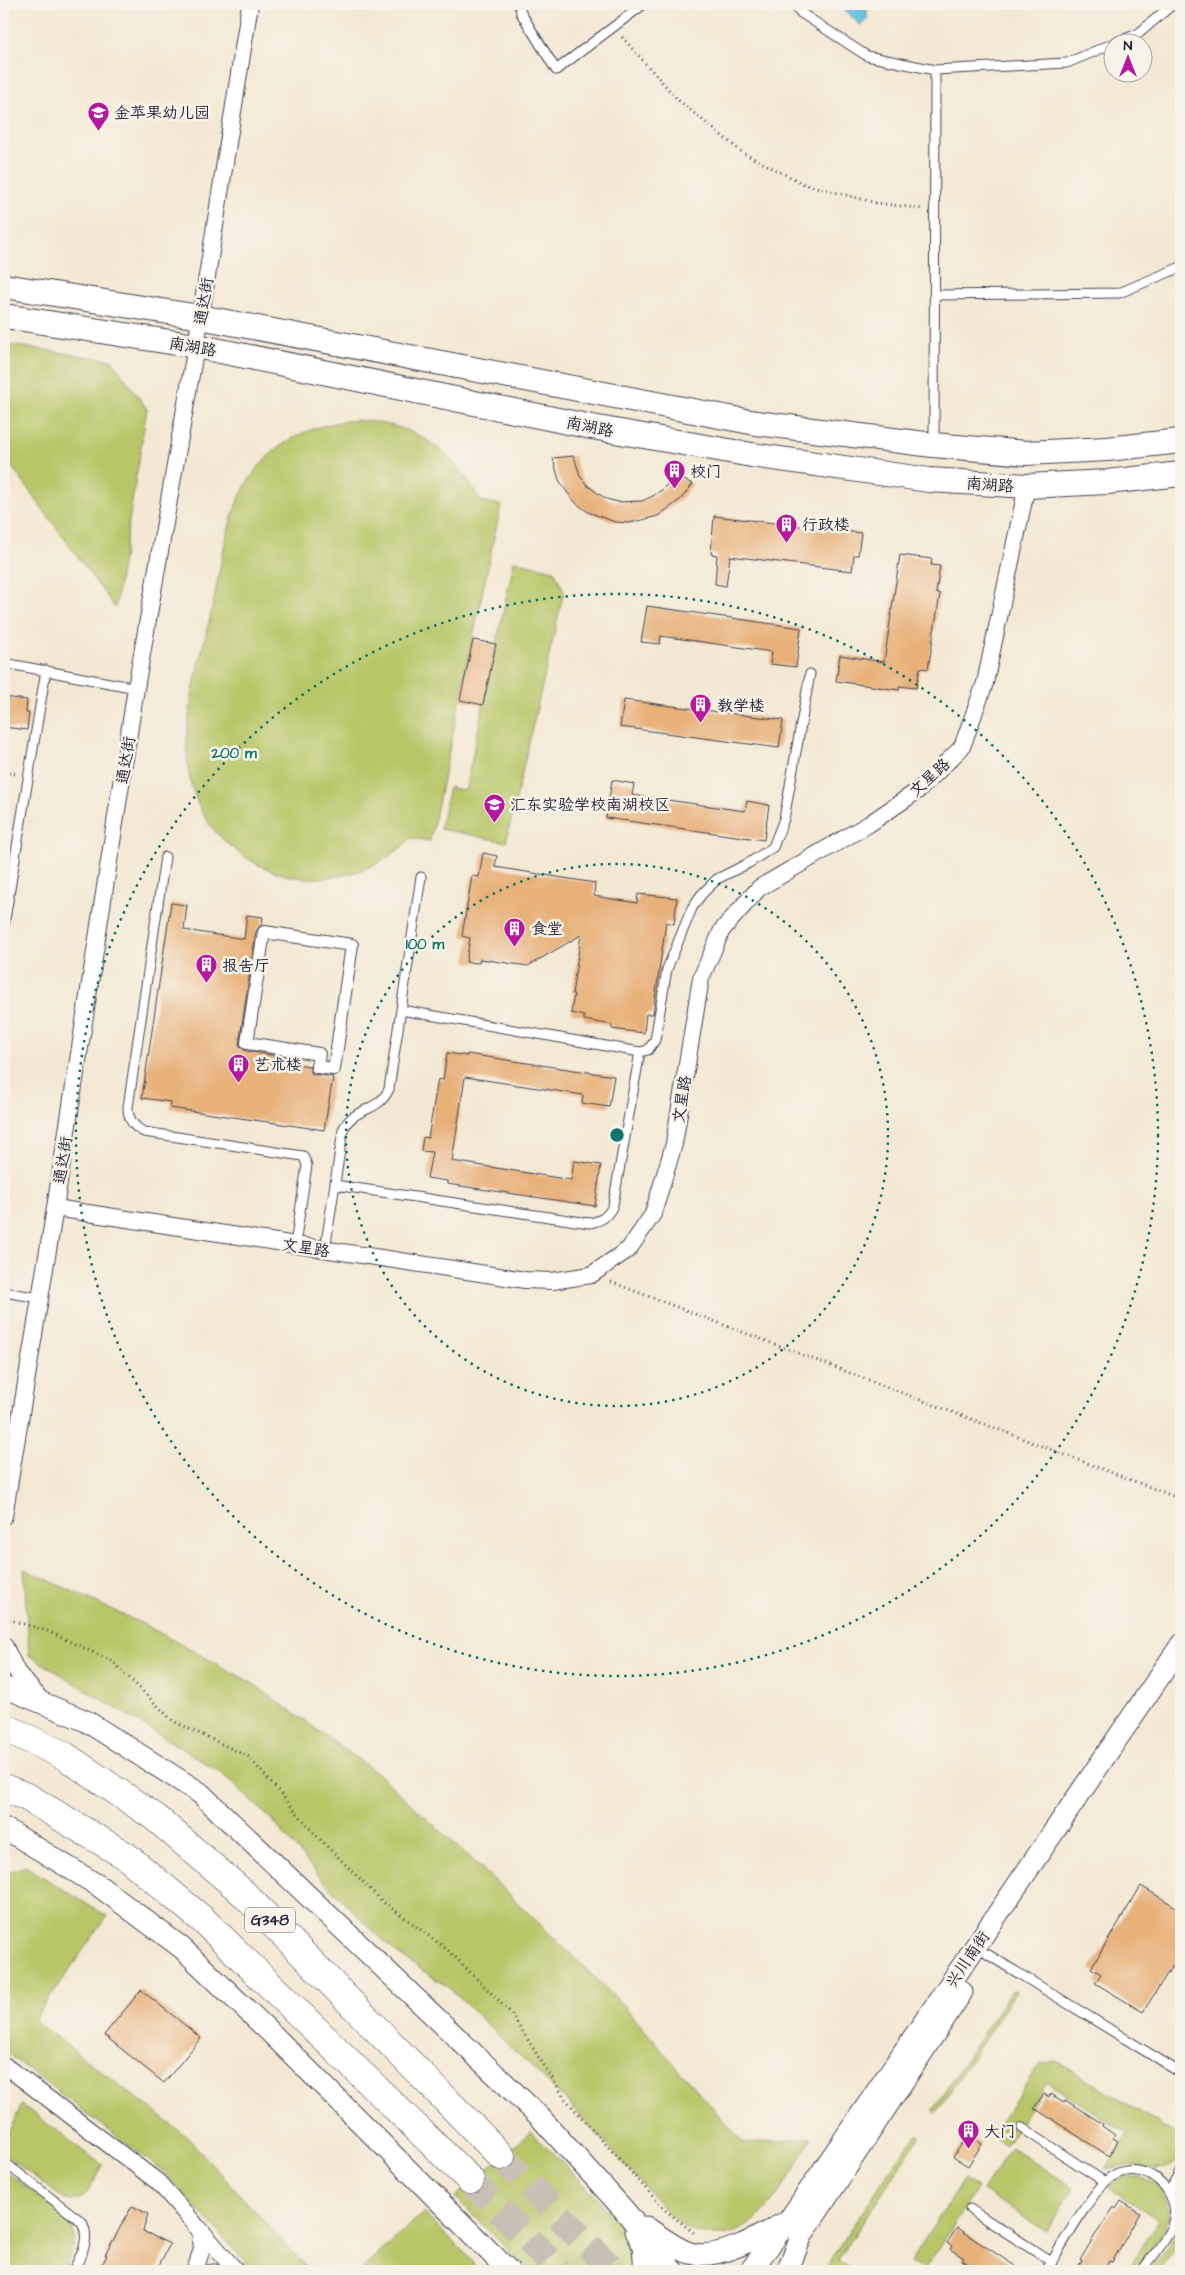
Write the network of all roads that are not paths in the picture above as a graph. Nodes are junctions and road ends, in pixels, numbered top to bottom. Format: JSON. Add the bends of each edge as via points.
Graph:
{"nodes":[{"id":1,"x":250,"y":4,"type":"edge"},
{"id":2,"x":519,"y":4,"type":"edge"},
{"id":3,"x":644,"y":4,"type":"edge"},
{"id":4,"x":794,"y":4,"type":"edge"},
{"id":5,"x":1173,"y":4,"type":"edge"},
{"id":6,"x":1140,"y":32,"type":"edge"},
{"id":7,"x":1102,"y":48,"type":"edge"},
{"id":8,"x":935,"y":70,"type":"junction"},
{"id":9,"x":1181,"y":267,"type":"edge"},
{"id":10,"x":4,"y":286,"type":"edge"},
{"id":11,"x":936,"y":294,"type":"junction"},
{"id":12,"x":4,"y":316,"type":"edge"},
{"id":13,"x":200,"y":317,"type":"junction"},
{"id":14,"x":196,"y":346,"type":"junction"},
{"id":15,"x":1181,"y":441,"type":"edge"},
{"id":16,"x":934,"y":446,"type":"junction"},
{"id":17,"x":1181,"y":474,"type":"edge"},
{"id":18,"x":1027,"y":486,"type":"junction"},
{"id":19,"x":4,"y":663,"type":"edge"},
{"id":20,"x":46,"y":670,"type":"junction"},
{"id":21,"x":810,"y":674,"type":"dead end"},
{"id":22,"x":136,"y":688,"type":"junction"},
{"id":23,"x":165,"y":857,"type":"dead end"},
{"id":24,"x":421,"y":877,"type":"dead end"},
{"id":25,"x":4,"y":925,"type":"edge"},
{"id":26,"x":401,"y":1010,"type":"junction"},
{"id":27,"x":640,"y":1052,"type":"junction"},
{"id":28,"x":334,"y":1069,"type":"joint"},
{"id":29,"x":334,"y":1185,"type":"junction"},
{"id":30,"x":55,"y":1208,"type":"junction"},
{"id":31,"x":294,"y":1245,"type":"junction"},
{"id":32,"x":324,"y":1250,"type":"junction"},
{"id":33,"x":4,"y":1292,"type":"edge"},
{"id":34,"x":40,"y":1298,"type":"junction"},
{"id":35,"x":4,"y":1516,"type":"edge"},
{"id":36,"x":1181,"y":1645,"type":"edge"},
{"id":37,"x":4,"y":1646,"type":"edge"},
{"id":38,"x":1181,"y":1668,"type":"edge"},
{"id":39,"x":4,"y":1687,"type":"edge"},
{"id":40,"x":44,"y":1704,"type":"junction"},
{"id":41,"x":4,"y":1728,"type":"edge"},
{"id":42,"x":4,"y":1788,"type":"edge"},
{"id":43,"x":5,"y":1833,"type":"edge"},
{"id":44,"x":987,"y":1954,"type":"junction"},
{"id":45,"x":4,"y":2065,"type":"edge"},
{"id":46,"x":1181,"y":2073,"type":"edge"},
{"id":47,"x":1022,"y":2128,"type":"dead end"},
{"id":48,"x":501,"y":2156,"type":"tunnel mouth"},
{"id":49,"x":4,"y":2162,"type":"edge"},
{"id":50,"x":1181,"y":2170,"type":"edge"},
{"id":51,"x":470,"y":2180,"type":"tunnel mouth"},
{"id":52,"x":1105,"y":2182,"type":"junction"},
{"id":53,"x":1168,"y":2191,"type":"junction"},
{"id":54,"x":970,"y":2209,"type":"dead end"},
{"id":55,"x":625,"y":2211,"type":"junction"},
{"id":56,"x":789,"y":2220,"type":"junction"},
{"id":57,"x":194,"y":2223,"type":"junction"},
{"id":58,"x":1052,"y":2262,"type":"junction"},
{"id":59,"x":72,"y":2271,"type":"edge"},
{"id":60,"x":195,"y":2271,"type":"edge"},
{"id":61,"x":204,"y":2271,"type":"edge"},
{"id":62,"x":230,"y":2271,"type":"edge"},
{"id":63,"x":236,"y":2271,"type":"edge"},
{"id":64,"x":509,"y":2271,"type":"edge"},
{"id":65,"x":645,"y":2271,"type":"edge"},
{"id":66,"x":674,"y":2271,"type":"edge"},
{"id":67,"x":750,"y":2271,"type":"edge"},
{"id":68,"x":787,"y":2271,"type":"edge"},
{"id":69,"x":1046,"y":2271,"type":"edge"},
{"id":70,"x":1142,"y":2271,"type":"edge"}],
"edges":[{"from":1,"to":13,"type":"street","name":"通达街"},
{"from":2,"to":3,"type":"lane","via":[[556,70]]},
{"from":4,"to":8,"type":"lane","via":[[801,12],[868,56]]},
{"from":5,"to":6,"type":"lane"},
{"from":7,"to":8,"type":"lane","via":[[1066,63]]},
{"from":8,"to":11,"type":"lane"},
{"from":9,"to":11,"type":"lane","via":[[1119,293]]},
{"from":10,"to":13,"type":"main road","name":"南湖路"},
{"from":11,"to":16,"type":"lane"},
{"from":12,"to":14,"type":"main road","name":"南湖路"},
{"from":13,"to":14,"type":"street","name":"通达街"},
{"from":13,"to":16,"type":"main road","name":"南湖路","via":[[756,423]]},
{"from":14,"to":18,"type":"main road","name":"南湖路","via":[[592,427],[752,455],[929,480]]},
{"from":14,"to":22,"type":"street","name":"通达街"},
{"from":15,"to":16,"type":"main road","name":"南湖路","via":[[1026,453]]},
{"from":17,"to":18,"type":"main road","name":"南湖路"},
{"from":18,"to":32,"type":"street","name":"文星路","via":[[985,683],[962,747],[920,789],[869,824],[759,888],[722,930],[701,978],[674,1144],[653,1214],[629,1249],[591,1275],[552,1281],[525,1280]]},
{"from":19,"to":20,"type":"lane"},
{"from":20,"to":22,"type":"lane"},
{"from":20,"to":25,"type":"lane"},
{"from":21,"to":27,"type":"lane","via":[[780,833],[773,847],[717,879],[692,908],[667,969],[655,1040],[648,1050]]},
{"from":22,"to":30,"type":"street","name":"通达街"},
{"from":23,"to":31,"type":"lane","via":[[129,1117],[144,1132],[303,1156],[307,1165]]},
{"from":24,"to":26,"type":"lane"},
{"from":26,"to":27,"type":"lane"},
{"from":26,"to":29,"type":"lane","via":[[389,1089],[381,1102],[346,1122]]},
{"from":27,"to":29,"type":"lane","via":[[613,1205],[602,1220],[589,1223]]},
{"from":28,"to":28,"type":"street","via":[[352,945],[264,932],[247,1043],[319,1054],[317,1067]]},
{"from":29,"to":32,"type":"lane"},
{"from":30,"to":31,"type":"street","name":"文星路"},
{"from":30,"to":34,"type":"street","name":"通达街"},
{"from":31,"to":32,"type":"street","name":"文星路"},
{"from":33,"to":34,"type":"lane"},
{"from":34,"to":35,"type":"street","name":"通达街"},
{"from":36,"to":56,"type":"street","name":"兴川南街"},
{"from":37,"to":40,"type":"street","via":[[17,1672]]},
{"from":38,"to":44,"type":"street","name":"兴川南街"},
{"from":39,"to":40,"type":"street"},
{"from":40,"to":55,"type":"street","via":[[86,1721],[200,1793],[538,2115]]},
{"from":41,"to":48,"type":"highway","number":"G348","via":[[65,1756],[156,1818],[242,1892]]},
{"from":42,"to":51,"type":"highway","number":"G348","via":[[27,1797],[126,1856],[203,1920]]},
{"from":43,"to":64,"type":"street","via":[[99,1886],[182,1948]]},
{"from":44,"to":46,"type":"lane"},
{"from":44,"to":68,"type":"street","name":"兴川南街","via":[[802,2235]]},
{"from":45,"to":57,"type":"street","via":[[158,2182]]},
{"from":47,"to":52,"type":"lane"},
{"from":49,"to":59,"type":"lane","via":[[82,2222],[86,2244]]},
{"from":50,"to":53,"type":"lane"},
{"from":52,"to":53,"type":"lane","via":[[1120,2172],[1134,2170],[1154,2177]]},
{"from":52,"to":58,"type":"lane"},
{"from":53,"to":70,"type":"lane","via":[[1174,2210],[1172,2225]]},
{"from":54,"to":58,"type":"lane"},
{"from":55,"to":56,"type":"street","via":[[667,2241],[691,2253],[724,2252]]},
{"from":55,"to":65,"type":"street","via":[[643,2246]]},
{"from":55,"to":66,"type":"street"},
{"from":56,"to":67,"type":"street","name":"兴川南街"},
{"from":57,"to":60,"type":"street","via":[[200,2233],[202,2248]]},
{"from":57,"to":63,"type":"street"},
{"from":58,"to":69,"type":"lane"},
{"from":61,"to":62,"type":"lane"}]}
